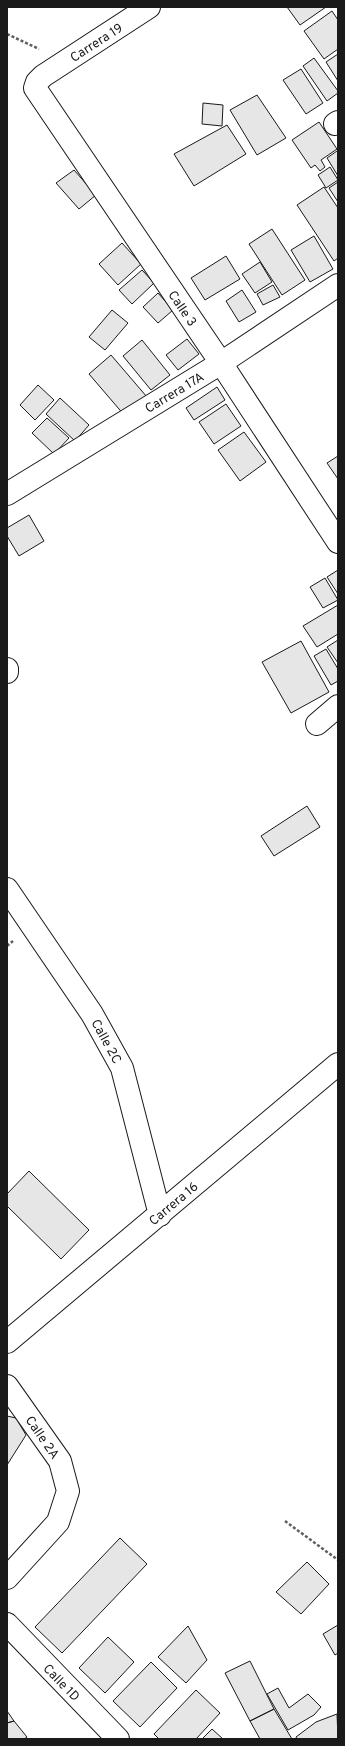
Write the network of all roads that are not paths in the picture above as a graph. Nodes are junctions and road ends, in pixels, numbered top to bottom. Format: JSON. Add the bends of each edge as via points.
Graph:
{"nodes":[{"id":1,"x":149,"y":7,"type":"edge"},
{"id":2,"x":43,"y":76,"type":"joint"},
{"id":3,"x":338,"y":285,"type":"edge"},
{"id":4,"x":221,"y":363,"type":"junction"},
{"id":5,"x":7,"y":494,"type":"edge"},
{"id":6,"x":338,"y":542,"type":"edge"},
{"id":7,"x":7,"y":669,"type":"edge"},
{"id":8,"x":7,"y":672,"type":"edge"},
{"id":9,"x":338,"y":706,"type":"edge"},
{"id":10,"x":317,"y":724,"type":"dead end"},
{"id":11,"x":7,"y":889,"type":"edge"},
{"id":12,"x":338,"y":1064,"type":"edge"},
{"id":13,"x":160,"y":1215,"type":"junction"},
{"id":14,"x":7,"y":1342,"type":"edge"},
{"id":15,"x":7,"y":1386,"type":"edge"},
{"id":16,"x":7,"y":1578,"type":"edge"},
{"id":17,"x":7,"y":1624,"type":"edge"},
{"id":18,"x":118,"y":1739,"type":"edge"}],
"edges":[{"from":1,"to":2,"type":"street","name":"Carrera 19"},
{"from":2,"to":4,"type":"street","name":"Calle 3","via":[[35,88],[38,94]]},
{"from":3,"to":4,"type":"street","name":"Carrera 17A"},
{"from":4,"to":5,"type":"street","name":"Carrera 17A"},
{"from":4,"to":6,"type":"street","name":"Calle 3"},
{"from":7,"to":8,"type":"street"},
{"from":9,"to":10,"type":"street"},
{"from":11,"to":13,"type":"street","name":"Calle 2C","via":[[92,1014],[122,1068]]},
{"from":12,"to":13,"type":"street","name":"Carrera 16"},
{"from":13,"to":14,"type":"street","name":"Carrera 16"},
{"from":15,"to":16,"type":"street","name":"Calle 2A","via":[[60,1461],[68,1492],[58,1522]]},
{"from":17,"to":18,"type":"street","name":"Calle 1D"}]}
